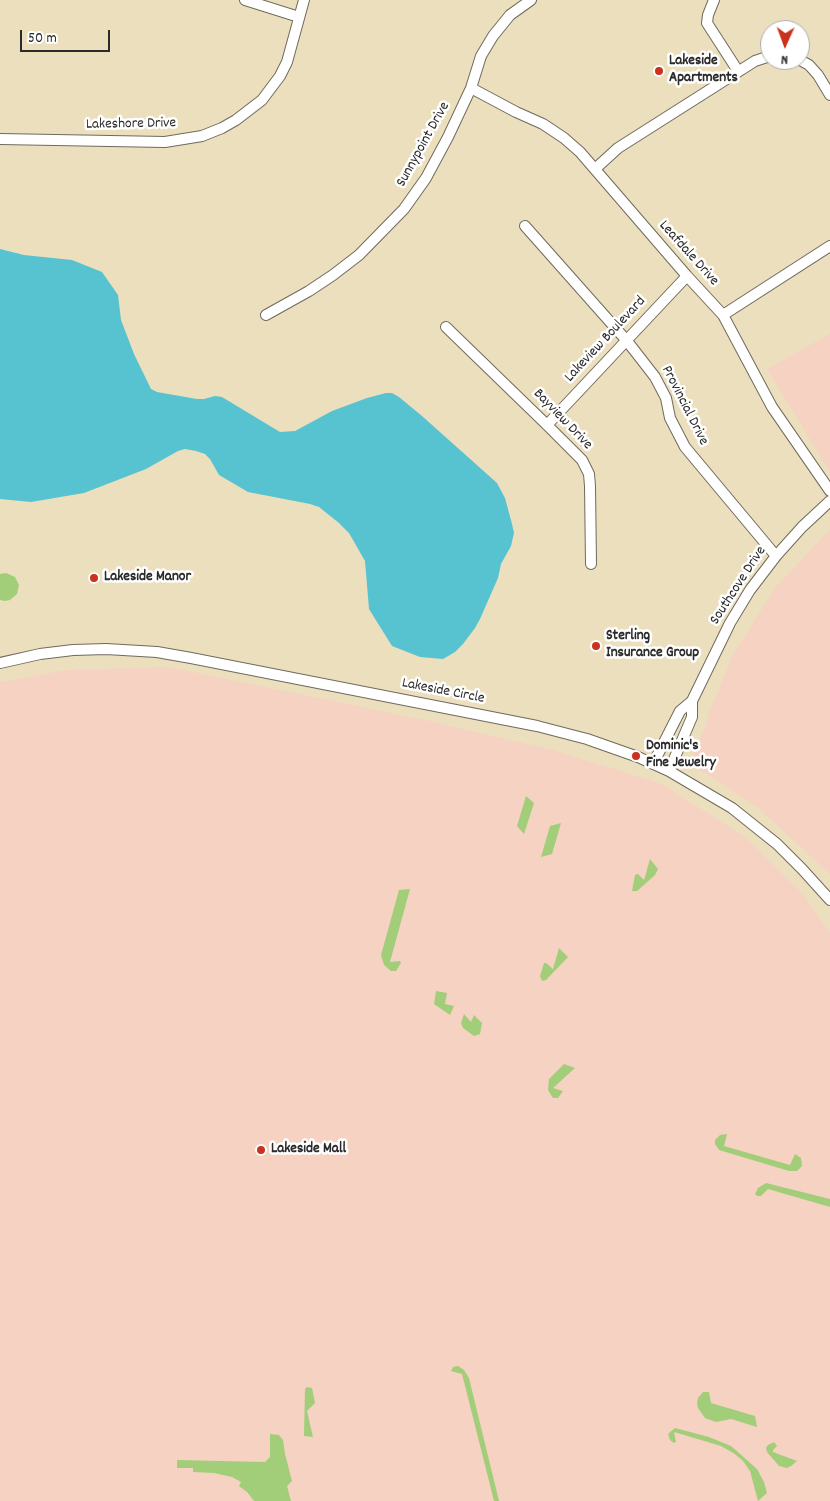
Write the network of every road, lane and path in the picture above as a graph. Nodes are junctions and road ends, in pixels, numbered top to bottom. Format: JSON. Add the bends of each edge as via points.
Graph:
{"nodes":[{"id":1,"x":245,"y":0,"type":"edge"},
{"id":2,"x":304,"y":0,"type":"edge"},
{"id":3,"x":531,"y":0,"type":"edge"},
{"id":4,"x":714,"y":0,"type":"edge"},
{"id":5,"x":299,"y":17,"type":"junction"},
{"id":6,"x":760,"y":59,"type":"edge"},
{"id":7,"x":810,"y":66,"type":"edge"},
{"id":8,"x":738,"y":72,"type":"junction"},
{"id":9,"x":471,"y":88,"type":"junction"},
{"id":10,"x":830,"y":95,"type":"edge"},
{"id":11,"x":0,"y":139,"type":"edge"},
{"id":12,"x":595,"y":170,"type":"junction"},
{"id":13,"x":525,"y":226,"type":"dead end"},
{"id":14,"x":830,"y":246,"type":"edge"},
{"id":15,"x":687,"y":276,"type":"junction"},
{"id":16,"x":266,"y":315,"type":"dead end"},
{"id":17,"x":723,"y":315,"type":"junction"},
{"id":18,"x":446,"y":327,"type":"dead end"},
{"id":19,"x":627,"y":341,"type":"junction"},
{"id":20,"x":547,"y":425,"type":"junction"},
{"id":21,"x":830,"y":491,"type":"edge"},
{"id":22,"x":830,"y":502,"type":"edge"},
{"id":23,"x":776,"y":556,"type":"junction"},
{"id":24,"x":591,"y":564,"type":"dead end"},
{"id":25,"x":0,"y":663,"type":"edge"},
{"id":26,"x":692,"y":701,"type":"junction"},
{"id":27,"x":653,"y":764,"type":"junction"},
{"id":28,"x":669,"y":771,"type":"junction"},
{"id":29,"x":830,"y":900,"type":"edge"}],
"edges":[{"from":1,"to":5,"type":"street"},
{"from":2,"to":5,"type":"street","name":"Lakeshore Drive"},
{"from":3,"to":9,"type":"street","name":"Sunnypoint Drive","via":[[510,16],[493,36],[481,56]]},
{"from":4,"to":8,"type":"street","via":[[707,23]]},
{"from":5,"to":11,"type":"street","name":"Lakeshore Drive","via":[[287,62],[274,86],[250,111],[222,128],[202,136],[165,142]]},
{"from":6,"to":8,"type":"street"},
{"from":7,"to":10,"type":"street"},
{"from":8,"to":12,"type":"street","via":[[618,148]]},
{"from":9,"to":12,"type":"street","name":"Leafdale Drive","via":[[543,124],[580,152]]},
{"from":9,"to":16,"type":"street","name":"Sunnypoint Drive","via":[[426,178],[404,209],[359,255],[333,275]]},
{"from":12,"to":15,"type":"street","name":"Leafdale Drive"},
{"from":13,"to":19,"type":"street","name":"Provincial Drive"},
{"from":14,"to":17,"type":"street"},
{"from":15,"to":17,"type":"street","name":"Leafdale Drive"},
{"from":15,"to":19,"type":"street","name":"Lakeview Boulevard"},
{"from":17,"to":21,"type":"street","name":"Leafdale Drive","via":[[772,408]]},
{"from":18,"to":20,"type":"street","name":"Bayview Drive"},
{"from":19,"to":20,"type":"street","name":"Lakeview Boulevard"},
{"from":19,"to":23,"type":"street","name":"Provincial Drive","via":[[655,377],[685,447]]},
{"from":20,"to":24,"type":"street","name":"Bayview Drive","via":[[582,460],[589,474]]},
{"from":22,"to":23,"type":"street","name":"Southcove Drive"},
{"from":23,"to":26,"type":"street","name":"Southcove Drive","via":[[730,623]]},
{"from":25,"to":27,"type":"street","name":"Lakeside Circle","via":[[73,650],[125,650],[174,655],[537,726],[603,744]]},
{"from":26,"to":27,"type":"street","name":"Southcove Drive","via":[[680,711]]},
{"from":26,"to":28,"type":"street","name":"Southcove Drive","via":[[692,717]]},
{"from":27,"to":28,"type":"street","name":"Lakeside Circle"},
{"from":28,"to":29,"type":"street","name":"Lakeside Circle","via":[[754,825]]}]}
